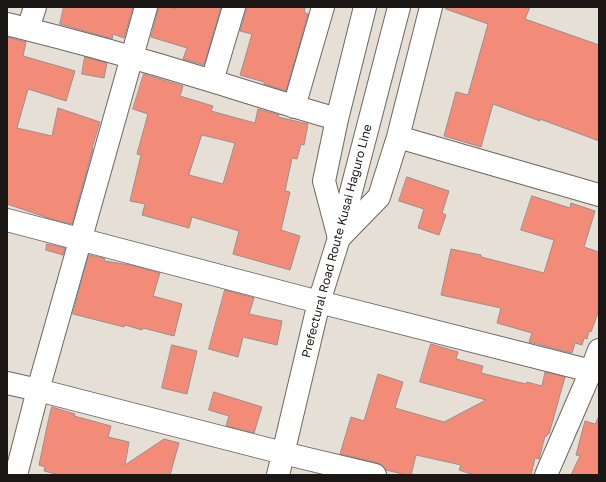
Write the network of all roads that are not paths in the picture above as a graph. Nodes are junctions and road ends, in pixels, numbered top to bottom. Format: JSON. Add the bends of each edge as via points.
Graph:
{"nodes":[{"id":1,"x":35,"y":7,"type":"edge"},
{"id":2,"x":146,"y":7,"type":"edge"},
{"id":3,"x":234,"y":7,"type":"edge"},
{"id":4,"x":323,"y":7,"type":"edge"},
{"id":5,"x":365,"y":7,"type":"edge"},
{"id":6,"x":399,"y":7,"type":"edge"},
{"id":7,"x":431,"y":7,"type":"edge"},
{"id":8,"x":7,"y":24,"type":"edge"},
{"id":9,"x":28,"y":29,"type":"junction"},
{"id":10,"x":132,"y":58,"type":"junction"},
{"id":11,"x":212,"y":81,"type":"junction"},
{"id":12,"x":294,"y":107,"type":"junction"},
{"id":13,"x":337,"y":119,"type":"junction"},
{"id":14,"x":398,"y":137,"type":"junction"},
{"id":15,"x":599,"y":195,"type":"edge"},
{"id":16,"x":7,"y":220,"type":"edge"},
{"id":17,"x":339,"y":238,"type":"junction"},
{"id":18,"x":81,"y":240,"type":"junction"},
{"id":19,"x":319,"y":302,"type":"junction"},
{"id":20,"x":599,"y":350,"type":"edge"},
{"id":21,"x":591,"y":371,"type":"junction"},
{"id":22,"x":7,"y":383,"type":"edge"},
{"id":23,"x":38,"y":390,"type":"junction"},
{"id":24,"x":283,"y":453,"type":"junction"},
{"id":25,"x":16,"y":475,"type":"edge"},
{"id":26,"x":278,"y":475,"type":"edge"},
{"id":27,"x":374,"y":475,"type":"edge"},
{"id":28,"x":546,"y":475,"type":"edge"}],
"edges":[{"from":1,"to":9,"type":"street"},
{"from":2,"to":10,"type":"street"},
{"from":3,"to":11,"type":"street"},
{"from":4,"to":12,"type":"street"},
{"from":5,"to":13,"type":"street"},
{"from":6,"to":17,"type":"street","name":"Prefectural Road Route Kusai Haguro Line"},
{"from":7,"to":14,"type":"street"},
{"from":8,"to":9,"type":"street"},
{"from":9,"to":10,"type":"street"},
{"from":10,"to":11,"type":"street"},
{"from":10,"to":18,"type":"street"},
{"from":11,"to":12,"type":"street"},
{"from":12,"to":13,"type":"street"},
{"from":13,"to":17,"type":"street","via":[[324,181]]},
{"from":14,"to":15,"type":"street"},
{"from":14,"to":17,"type":"street","via":[[379,197]]},
{"from":16,"to":18,"type":"street"},
{"from":17,"to":19,"type":"street","name":"Prefectural Road Route Kusai Haguro Line"},
{"from":18,"to":19,"type":"street"},
{"from":18,"to":23,"type":"street"},
{"from":19,"to":21,"type":"street"},
{"from":19,"to":24,"type":"street","name":"Prefectural Road Route Kusai Haguro Line"},
{"from":20,"to":21,"type":"street"},
{"from":21,"to":28,"type":"street"},
{"from":22,"to":23,"type":"street"},
{"from":23,"to":24,"type":"street"},
{"from":23,"to":25,"type":"street"},
{"from":24,"to":26,"type":"street","name":"Prefectural Road Route Kusai Haguro Line"},
{"from":24,"to":27,"type":"street"}]}
